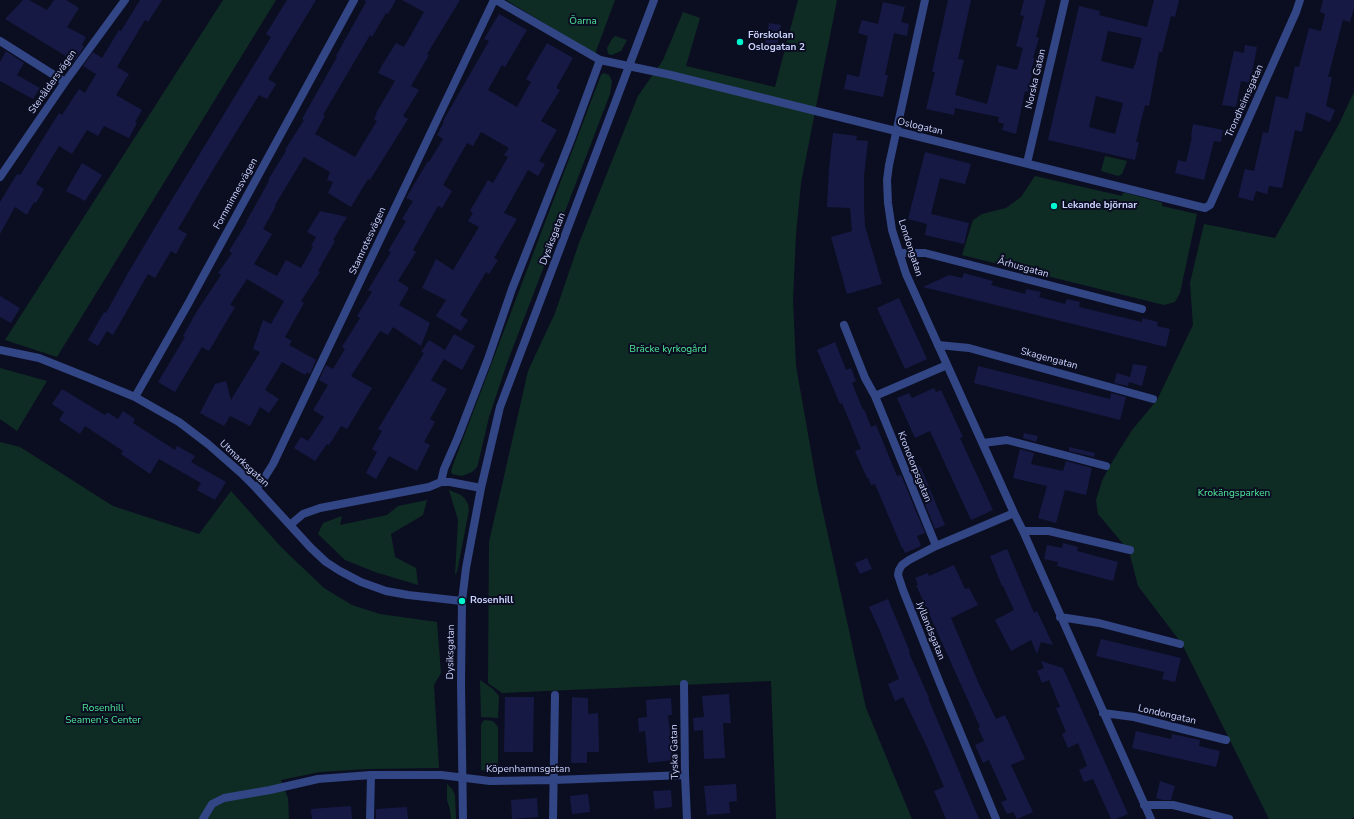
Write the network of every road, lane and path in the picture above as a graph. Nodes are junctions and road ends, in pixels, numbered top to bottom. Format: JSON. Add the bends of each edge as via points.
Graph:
{"nodes":[{"id":1,"x":125,"y":0,"type":"edge"},
{"id":2,"x":354,"y":0,"type":"edge"},
{"id":3,"x":495,"y":0,"type":"edge"},
{"id":4,"x":654,"y":0,"type":"edge"},
{"id":5,"x":925,"y":0,"type":"edge"},
{"id":6,"x":1065,"y":0,"type":"edge"},
{"id":7,"x":1300,"y":0,"type":"edge"},
{"id":8,"x":0,"y":41,"type":"edge"},
{"id":9,"x":600,"y":60,"type":"junction"},
{"id":10,"x":630,"y":65,"type":"junction"},
{"id":11,"x":65,"y":82,"type":"junction"},
{"id":12,"x":896,"y":131,"type":"junction"},
{"id":13,"x":1027,"y":163,"type":"junction"},
{"id":14,"x":0,"y":177,"type":"edge"},
{"id":15,"x":1205,"y":208,"type":"joint"},
{"id":16,"x":899,"y":253,"type":"junction"},
{"id":17,"x":1142,"y":309,"type":"dead end"},
{"id":18,"x":844,"y":325,"type":"dead end"},
{"id":19,"x":938,"y":345,"type":"junction"},
{"id":20,"x":0,"y":350,"type":"edge"},
{"id":21,"x":947,"y":365,"type":"junction"},
{"id":22,"x":875,"y":396,"type":"junction"},
{"id":23,"x":135,"y":397,"type":"junction"},
{"id":24,"x":1154,"y":399,"type":"dead end"},
{"id":25,"x":983,"y":443,"type":"junction"},
{"id":26,"x":1106,"y":466,"type":"dead end"},
{"id":27,"x":441,"y":482,"type":"junction"},
{"id":28,"x":256,"y":488,"type":"junction"},
{"id":29,"x":481,"y":488,"type":"junction"},
{"id":30,"x":1014,"y":513,"type":"junction"},
{"id":31,"x":290,"y":525,"type":"junction"},
{"id":32,"x":1023,"y":531,"type":"junction"},
{"id":33,"x":936,"y":546,"type":"junction"},
{"id":34,"x":1130,"y":550,"type":"dead end"},
{"id":35,"x":462,"y":601,"type":"junction"},
{"id":36,"x":1060,"y":617,"type":"junction"},
{"id":37,"x":1180,"y":644,"type":"dead end"},
{"id":38,"x":684,"y":684,"type":"dead end"},
{"id":39,"x":555,"y":696,"type":"dead end"},
{"id":40,"x":1103,"y":713,"type":"junction"},
{"id":41,"x":1226,"y":740,"type":"dead end"},
{"id":42,"x":371,"y":775,"type":"junction"},
{"id":43,"x":685,"y":775,"type":"junction"},
{"id":44,"x":462,"y":778,"type":"junction"},
{"id":45,"x":554,"y":780,"type":"junction"},
{"id":46,"x":1144,"y":806,"type":"junction"},
{"id":47,"x":203,"y":819,"type":"edge"},
{"id":48,"x":370,"y":819,"type":"edge"},
{"id":49,"x":463,"y":819,"type":"edge"},
{"id":50,"x":553,"y":819,"type":"edge"},
{"id":51,"x":687,"y":819,"type":"edge"},
{"id":52,"x":996,"y":819,"type":"edge"},
{"id":53,"x":1150,"y":819,"type":"edge"},
{"id":54,"x":1229,"y":819,"type":"edge"}],
"edges":[{"from":1,"to":11,"type":"street","name":"Stenåldersvägen"},
{"from":2,"to":23,"type":"street","name":"Fornminnesvägen"},
{"from":3,"to":9,"type":"street"},
{"from":3,"to":28,"type":"street","name":"Stamrotesvägen","via":[[273,464]]},
{"from":4,"to":10,"type":"street","name":"Dysiksgatan"},
{"from":5,"to":12,"type":"street","name":"Londongatan"},
{"from":6,"to":13,"type":"street","name":"Norska Gatan"},
{"from":7,"to":15,"type":"street","name":"Trondheimsgatan","via":[[1210,205]]},
{"from":8,"to":11,"type":"street"},
{"from":9,"to":10,"type":"street","name":"Oslogatan"},
{"from":9,"to":27,"type":"street","name":"Dysiksgatan"},
{"from":10,"to":12,"type":"street","name":"Oslogatan"},
{"from":10,"to":29,"type":"street","name":"Dysiksgatan","via":[[500,407]]},
{"from":11,"to":14,"type":"street","name":"Stenåldersvägen"},
{"from":12,"to":13,"type":"street","name":"Oslogatan","via":[[1009,162]]},
{"from":12,"to":16,"type":"street","name":"Londongatan","via":[[888,180],[888,203]]},
{"from":13,"to":15,"type":"street","name":"Oslogatan"},
{"from":16,"to":17,"type":"street","name":"Århusgatan","via":[[925,253]]},
{"from":16,"to":19,"type":"street","name":"Londongatan"},
{"from":18,"to":22,"type":"street","name":"Kronotorpsgatan"},
{"from":19,"to":21,"type":"street","name":"Londongatan"},
{"from":19,"to":24,"type":"street","name":"Skagengatan","via":[[969,348]]},
{"from":20,"to":23,"type":"street","name":"Utmarksgatan","via":[[39,358]]},
{"from":21,"to":22,"type":"street"},
{"from":21,"to":25,"type":"street","name":"Londongatan"},
{"from":22,"to":33,"type":"street","name":"Kronotorpsgatan"},
{"from":23,"to":28,"type":"street","name":"Utmarksgatan","via":[[192,431]]},
{"from":25,"to":26,"type":"street","via":[[1007,440]]},
{"from":25,"to":30,"type":"street","name":"Londongatan"},
{"from":27,"to":29,"type":"street"},
{"from":27,"to":31,"type":"street","via":[[428,487],[320,508],[304,514]]},
{"from":28,"to":31,"type":"street","name":"Utmarksgatan"},
{"from":29,"to":35,"type":"street","name":"Dysiksgatan"},
{"from":30,"to":32,"type":"street","name":"Londongatan"},
{"from":30,"to":33,"type":"street","name":"Jyllandsgatan"},
{"from":31,"to":35,"type":"street","name":"Utmarksgatan","via":[[326,562],[361,582],[386,591]]},
{"from":32,"to":34,"type":"street","via":[[1049,531]]},
{"from":32,"to":36,"type":"street","name":"Londongatan"},
{"from":33,"to":52,"type":"street","name":"Jyllandsgatan","via":[[902,565],[898,576]]},
{"from":35,"to":44,"type":"street","name":"Dysiksgatan"},
{"from":36,"to":37,"type":"street","via":[[1100,623]]},
{"from":36,"to":40,"type":"street","name":"Londongatan"},
{"from":38,"to":43,"type":"street","name":"Tyska Gatan"},
{"from":39,"to":45,"type":"street"},
{"from":40,"to":41,"type":"street","name":"Londongatan","via":[[1134,717]]},
{"from":40,"to":46,"type":"street","name":"Londongatan"},
{"from":42,"to":44,"type":"street","name":"Köpenhamnsgatan","via":[[435,775]]},
{"from":42,"to":47,"type":"street","name":"Köpenhamnsgatan","via":[[318,779],[224,798],[212,804]]},
{"from":42,"to":48,"type":"street"},
{"from":43,"to":45,"type":"street","name":"Köpenhamnsgatan"},
{"from":43,"to":51,"type":"street","name":"Tyska Gatan"},
{"from":44,"to":45,"type":"street","name":"Köpenhamnsgatan","via":[[490,781]]},
{"from":44,"to":49,"type":"street","name":"Dysiksgatan"},
{"from":45,"to":50,"type":"street"},
{"from":46,"to":53,"type":"street","name":"Londongatan"},
{"from":46,"to":54,"type":"street","via":[[1172,805]]}]}
